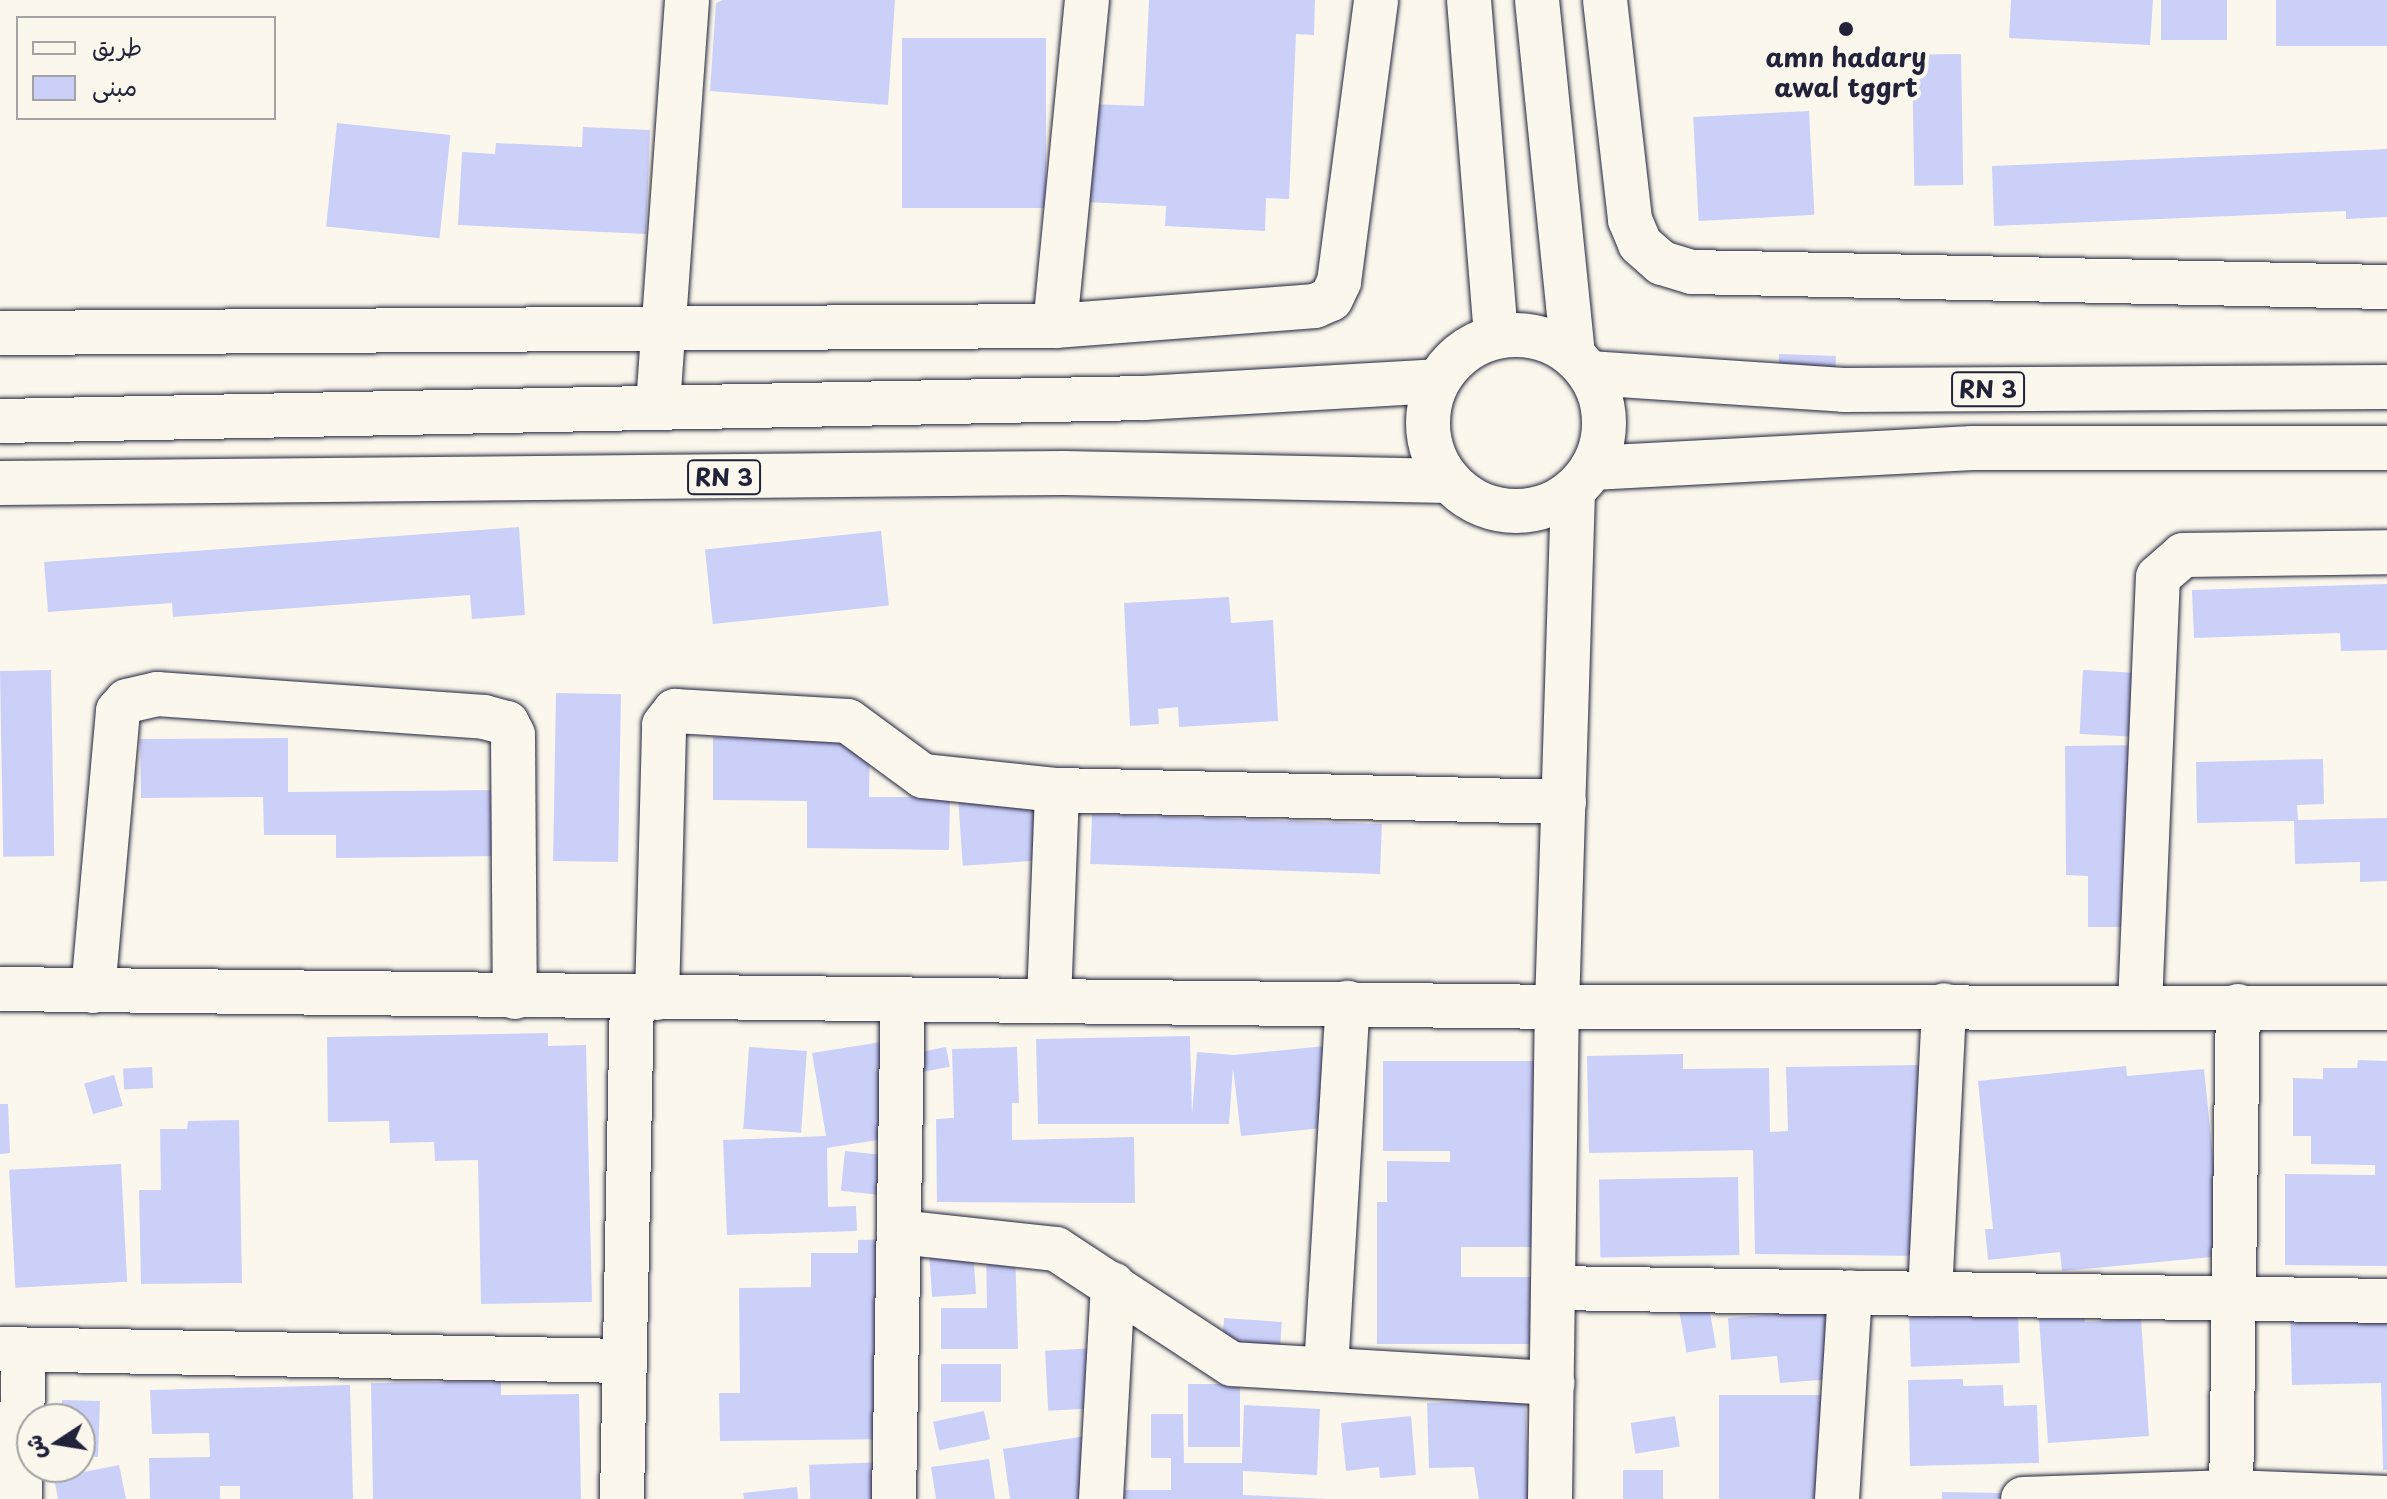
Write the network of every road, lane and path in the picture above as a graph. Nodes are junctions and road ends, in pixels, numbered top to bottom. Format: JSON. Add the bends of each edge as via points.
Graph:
{"nodes":[{"id":1,"x":687,"y":0,"type":"edge"},
{"id":2,"x":1087,"y":0,"type":"edge"},
{"id":3,"x":1376,"y":0,"type":"edge"},
{"id":4,"x":1469,"y":0,"type":"edge"},
{"id":5,"x":1537,"y":0,"type":"edge"},
{"id":6,"x":1605,"y":0,"type":"edge"},
{"id":7,"x":2387,"y":287,"type":"edge"},
{"id":8,"x":662,"y":326,"type":"junction"},
{"id":9,"x":1055,"y":326,"type":"junction"},
{"id":10,"x":0,"y":333,"type":"edge"},
{"id":11,"x":1496,"y":336,"type":"junction"},
{"id":12,"x":1581,"y":364,"type":"junction"},
{"id":13,"x":1437,"y":381,"type":"junction"},
{"id":14,"x":2387,"y":387,"type":"edge"},
{"id":15,"x":658,"y":405,"type":"junction"},
{"id":16,"x":0,"y":421,"type":"edge"},
{"id":17,"x":2387,"y":448,"type":"edge"},
{"id":18,"x":1583,"y":480,"type":"junction"},
{"id":19,"x":1448,"y":481,"type":"junction"},
{"id":20,"x":0,"y":483,"type":"edge"},
{"id":21,"x":2387,"y":552,"type":"edge"},
{"id":22,"x":1057,"y":790,"type":"junction"},
{"id":23,"x":1564,"y":802,"type":"junction"},
{"id":24,"x":0,"y":989,"type":"edge"},
{"id":25,"x":93,"y":991,"type":"junction"},
{"id":26,"x":515,"y":997,"type":"junction"},
{"id":27,"x":644,"y":998,"type":"junction"},
{"id":28,"x":903,"y":1000,"type":"junction"},
{"id":29,"x":1049,"y":1001,"type":"junction"},
{"id":30,"x":1348,"y":1003,"type":"junction"},
{"id":31,"x":1944,"y":1005,"type":"junction"},
{"id":32,"x":2140,"y":1005,"type":"junction"},
{"id":33,"x":2238,"y":1006,"type":"junction"},
{"id":34,"x":1557,"y":1007,"type":"junction"},
{"id":35,"x":2387,"y":1008,"type":"edge"},
{"id":36,"x":899,"y":1232,"type":"junction"},
{"id":37,"x":1113,"y":1284,"type":"junction"},
{"id":38,"x":1553,"y":1288,"type":"junction"},
{"id":39,"x":1850,"y":1292,"type":"junction"},
{"id":40,"x":1930,"y":1294,"type":"junction"},
{"id":41,"x":2233,"y":1298,"type":"junction"},
{"id":42,"x":2387,"y":1301,"type":"edge"},
{"id":43,"x":12,"y":1350,"type":"edge"},
{"id":44,"x":624,"y":1361,"type":"junction"},
{"id":45,"x":1326,"y":1369,"type":"junction"},
{"id":46,"x":1552,"y":1383,"type":"junction"},
{"id":47,"x":2231,"y":1496,"type":"edge"},
{"id":48,"x":2387,"y":1498,"type":"edge"},
{"id":49,"x":20,"y":1499,"type":"edge"},
{"id":50,"x":622,"y":1499,"type":"edge"},
{"id":51,"x":894,"y":1499,"type":"edge"},
{"id":52,"x":1101,"y":1499,"type":"edge"},
{"id":53,"x":1550,"y":1499,"type":"edge"},
{"id":54,"x":1837,"y":1499,"type":"edge"},
{"id":55,"x":2023,"y":1499,"type":"edge"}],
"edges":[{"from":1,"to":8,"type":"main road"},
{"from":2,"to":9,"type":"main road"},
{"from":3,"to":9,"type":"main road","via":[[1339,282],[1331,299],[1315,306]]},
{"from":4,"to":11,"type":"main road"},
{"from":5,"to":12,"type":"main road"},
{"from":6,"to":7,"type":"main road","via":[[1630,220],[1640,244],[1662,263],[1692,272]]},
{"from":8,"to":9,"type":"main road"},
{"from":8,"to":10,"type":"main road"},
{"from":8,"to":15,"type":"main road"},
{"from":11,"to":12,"type":"main road","via":[[1524,334]]},
{"from":11,"to":13,"type":"main road","via":[[1462,352]]},
{"from":12,"to":14,"type":"main road","number":"RN 3","via":[[1843,390]]},
{"from":12,"to":18,"type":"main road","via":[[1602,404],[1603,437]]},
{"from":13,"to":15,"type":"main road","via":[[1144,398]]},
{"from":13,"to":19,"type":"main road","via":[[1427,415],[1431,450]]},
{"from":15,"to":16,"type":"main road"},
{"from":17,"to":18,"type":"main road","via":[[1972,448]]},
{"from":18,"to":19,"type":"main road","via":[[1550,505],[1523,512],[1496,510],[1470,499]]},
{"from":18,"to":23,"type":"main road"},
{"from":19,"to":20,"type":"main road","number":"RN 3","via":[[1064,473]]},
{"from":21,"to":32,"type":"main road","via":[[2183,555],[2158,577]]},
{"from":22,"to":23,"type":"main road"},
{"from":22,"to":27,"type":"main road","via":[[923,776],[901,765],[848,721],[675,711],[664,725]]},
{"from":22,"to":29,"type":"main road"},
{"from":23,"to":34,"type":"main road"},
{"from":24,"to":25,"type":"main road"},
{"from":25,"to":26,"type":"main road"},
{"from":25,"to":26,"type":"main road","via":[[118,711],[127,701],[157,694],[484,717],[507,723],[513,735]]},
{"from":26,"to":27,"type":"main road"},
{"from":27,"to":28,"type":"main road"},
{"from":27,"to":44,"type":"main road"},
{"from":28,"to":29,"type":"main road"},
{"from":28,"to":36,"type":"main road"},
{"from":29,"to":30,"type":"main road"},
{"from":30,"to":34,"type":"main road"},
{"from":30,"to":45,"type":"main road"},
{"from":31,"to":32,"type":"main road"},
{"from":31,"to":34,"type":"main road"},
{"from":31,"to":40,"type":"main road"},
{"from":32,"to":33,"type":"main road"},
{"from":33,"to":35,"type":"main road"},
{"from":33,"to":41,"type":"main road"},
{"from":34,"to":38,"type":"main road"},
{"from":36,"to":37,"type":"main road","via":[[1028,1242],[1080,1260]]},
{"from":36,"to":51,"type":"main road"},
{"from":37,"to":45,"type":"main road","via":[[1232,1364]]},
{"from":37,"to":52,"type":"main road"},
{"from":38,"to":39,"type":"main road"},
{"from":38,"to":46,"type":"main road"},
{"from":39,"to":40,"type":"main road"},
{"from":39,"to":54,"type":"main road"},
{"from":40,"to":41,"type":"main road"},
{"from":41,"to":42,"type":"main road"},
{"from":41,"to":47,"type":"main road"},
{"from":43,"to":44,"type":"main road"},
{"from":43,"to":49,"type":"main road"},
{"from":44,"to":50,"type":"main road"},
{"from":45,"to":46,"type":"main road"},
{"from":46,"to":53,"type":"main road"},
{"from":47,"to":48,"type":"main road"},
{"from":47,"to":55,"type":"main road"}]}
